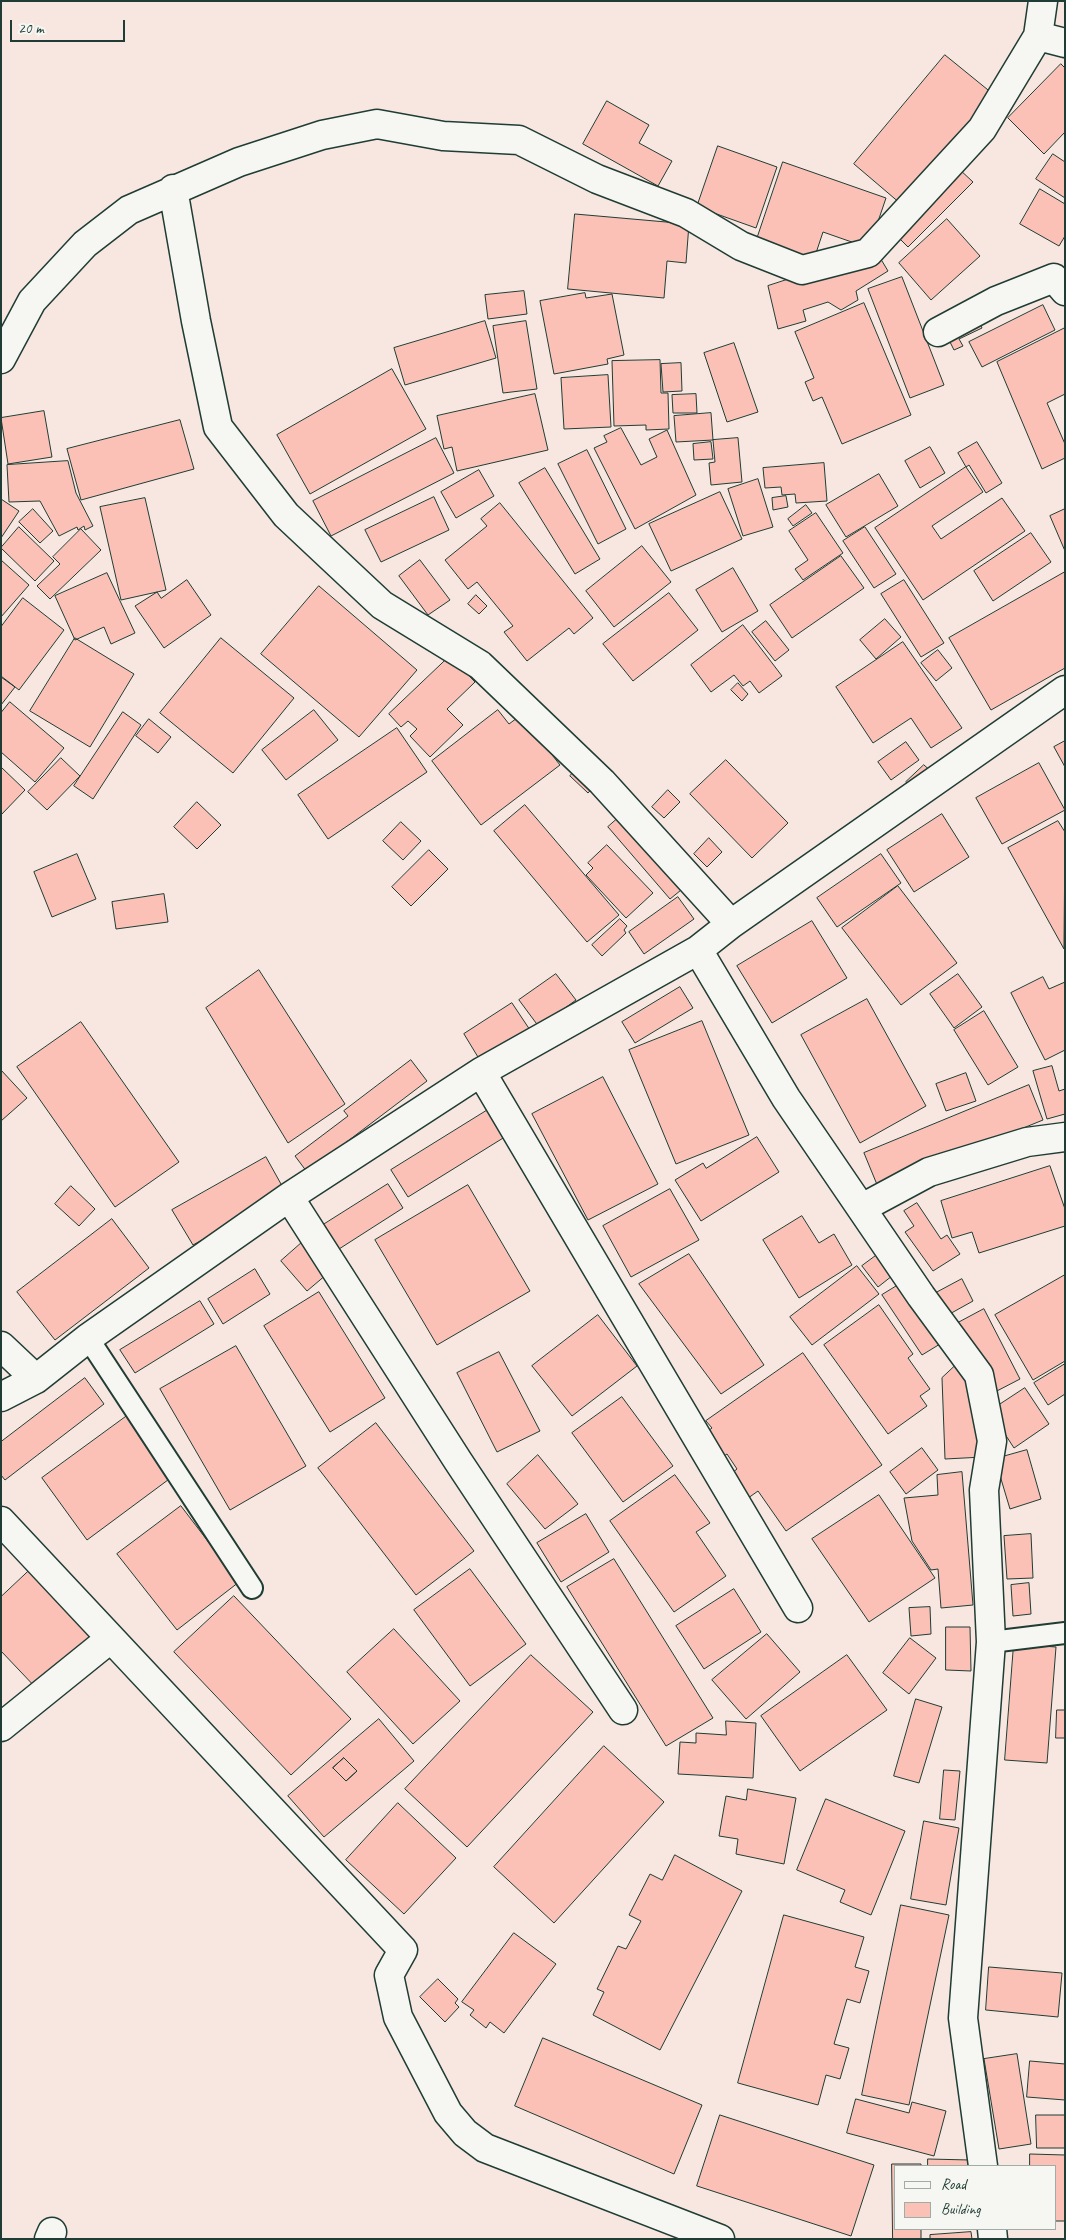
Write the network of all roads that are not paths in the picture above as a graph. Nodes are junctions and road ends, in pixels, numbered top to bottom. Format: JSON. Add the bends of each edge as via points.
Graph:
{"nodes":[{"id":1,"x":1043,"y":1,"type":"edge"},
{"id":2,"x":1038,"y":36,"type":"junction"},
{"id":3,"x":1065,"y":43,"type":"edge"},
{"id":4,"x":173,"y":189,"type":"junction"},
{"id":5,"x":1065,"y":291,"type":"edge"},
{"id":6,"x":938,"y":332,"type":"dead end"},
{"id":7,"x":1,"y":359,"type":"edge"},
{"id":8,"x":1065,"y":690,"type":"edge"},
{"id":9,"x":730,"y":924,"type":"junction"},
{"id":10,"x":698,"y":950,"type":"junction"},
{"id":11,"x":481,"y":1072,"type":"junction"},
{"id":12,"x":1065,"y":1137,"type":"edge"},
{"id":13,"x":289,"y":1197,"type":"junction"},
{"id":14,"x":862,"y":1208,"type":"junction"},
{"id":15,"x":88,"y":1338,"type":"junction"},
{"id":16,"x":1,"y":1346,"type":"edge"},
{"id":17,"x":36,"y":1379,"type":"junction"},
{"id":18,"x":1,"y":1397,"type":"edge"},
{"id":19,"x":1,"y":1521,"type":"edge"},
{"id":20,"x":252,"y":1588,"type":"dead end"},
{"id":21,"x":798,"y":1608,"type":"dead end"},
{"id":22,"x":1065,"y":1633,"type":"edge"},
{"id":23,"x":110,"y":1639,"type":"junction"},
{"id":24,"x":991,"y":1642,"type":"junction"},
{"id":25,"x":623,"y":1710,"type":"dead end"},
{"id":26,"x":1,"y":1727,"type":"edge"},
{"id":27,"x":983,"y":2165,"type":"edge"},
{"id":28,"x":720,"y":2239,"type":"edge"}],
"edges":[{"from":1,"to":2,"type":"street"},
{"from":2,"to":3,"type":"street"},
{"from":2,"to":4,"type":"street","via":[[982,129],[868,253],[802,270],[741,246],[686,213],[597,179],[519,140],[443,136],[377,124],[322,135],[239,162]]},
{"from":4,"to":7,"type":"street","via":[[129,210],[85,244],[32,301]]},
{"from":4,"to":9,"type":"street","via":[[218,427],[286,514],[382,605],[480,665],[602,782]]},
{"from":5,"to":6,"type":"street","via":[[1054,278],[996,301]]},
{"from":8,"to":9,"type":"street"},
{"from":9,"to":10,"type":"street"},
{"from":10,"to":11,"type":"street"},
{"from":10,"to":14,"type":"street","via":[[786,1098]]},
{"from":11,"to":13,"type":"street"},
{"from":11,"to":21,"type":"street"},
{"from":12,"to":14,"type":"street","via":[[1027,1142],[929,1172]]},
{"from":13,"to":15,"type":"street"},
{"from":13,"to":25,"type":"street"},
{"from":14,"to":24,"type":"street","via":[[979,1375],[992,1441],[984,1490]]},
{"from":15,"to":17,"type":"street"},
{"from":15,"to":20,"type":"lane"},
{"from":16,"to":17,"type":"street"},
{"from":17,"to":18,"type":"street"},
{"from":19,"to":23,"type":"street"},
{"from":22,"to":24,"type":"lane"},
{"from":23,"to":26,"type":"street"},
{"from":23,"to":28,"type":"street","via":[[403,1950],[390,1975],[398,2017],[448,2113],[465,2133],[485,2148]]},
{"from":24,"to":27,"type":"street","via":[[963,2018]]}]}
